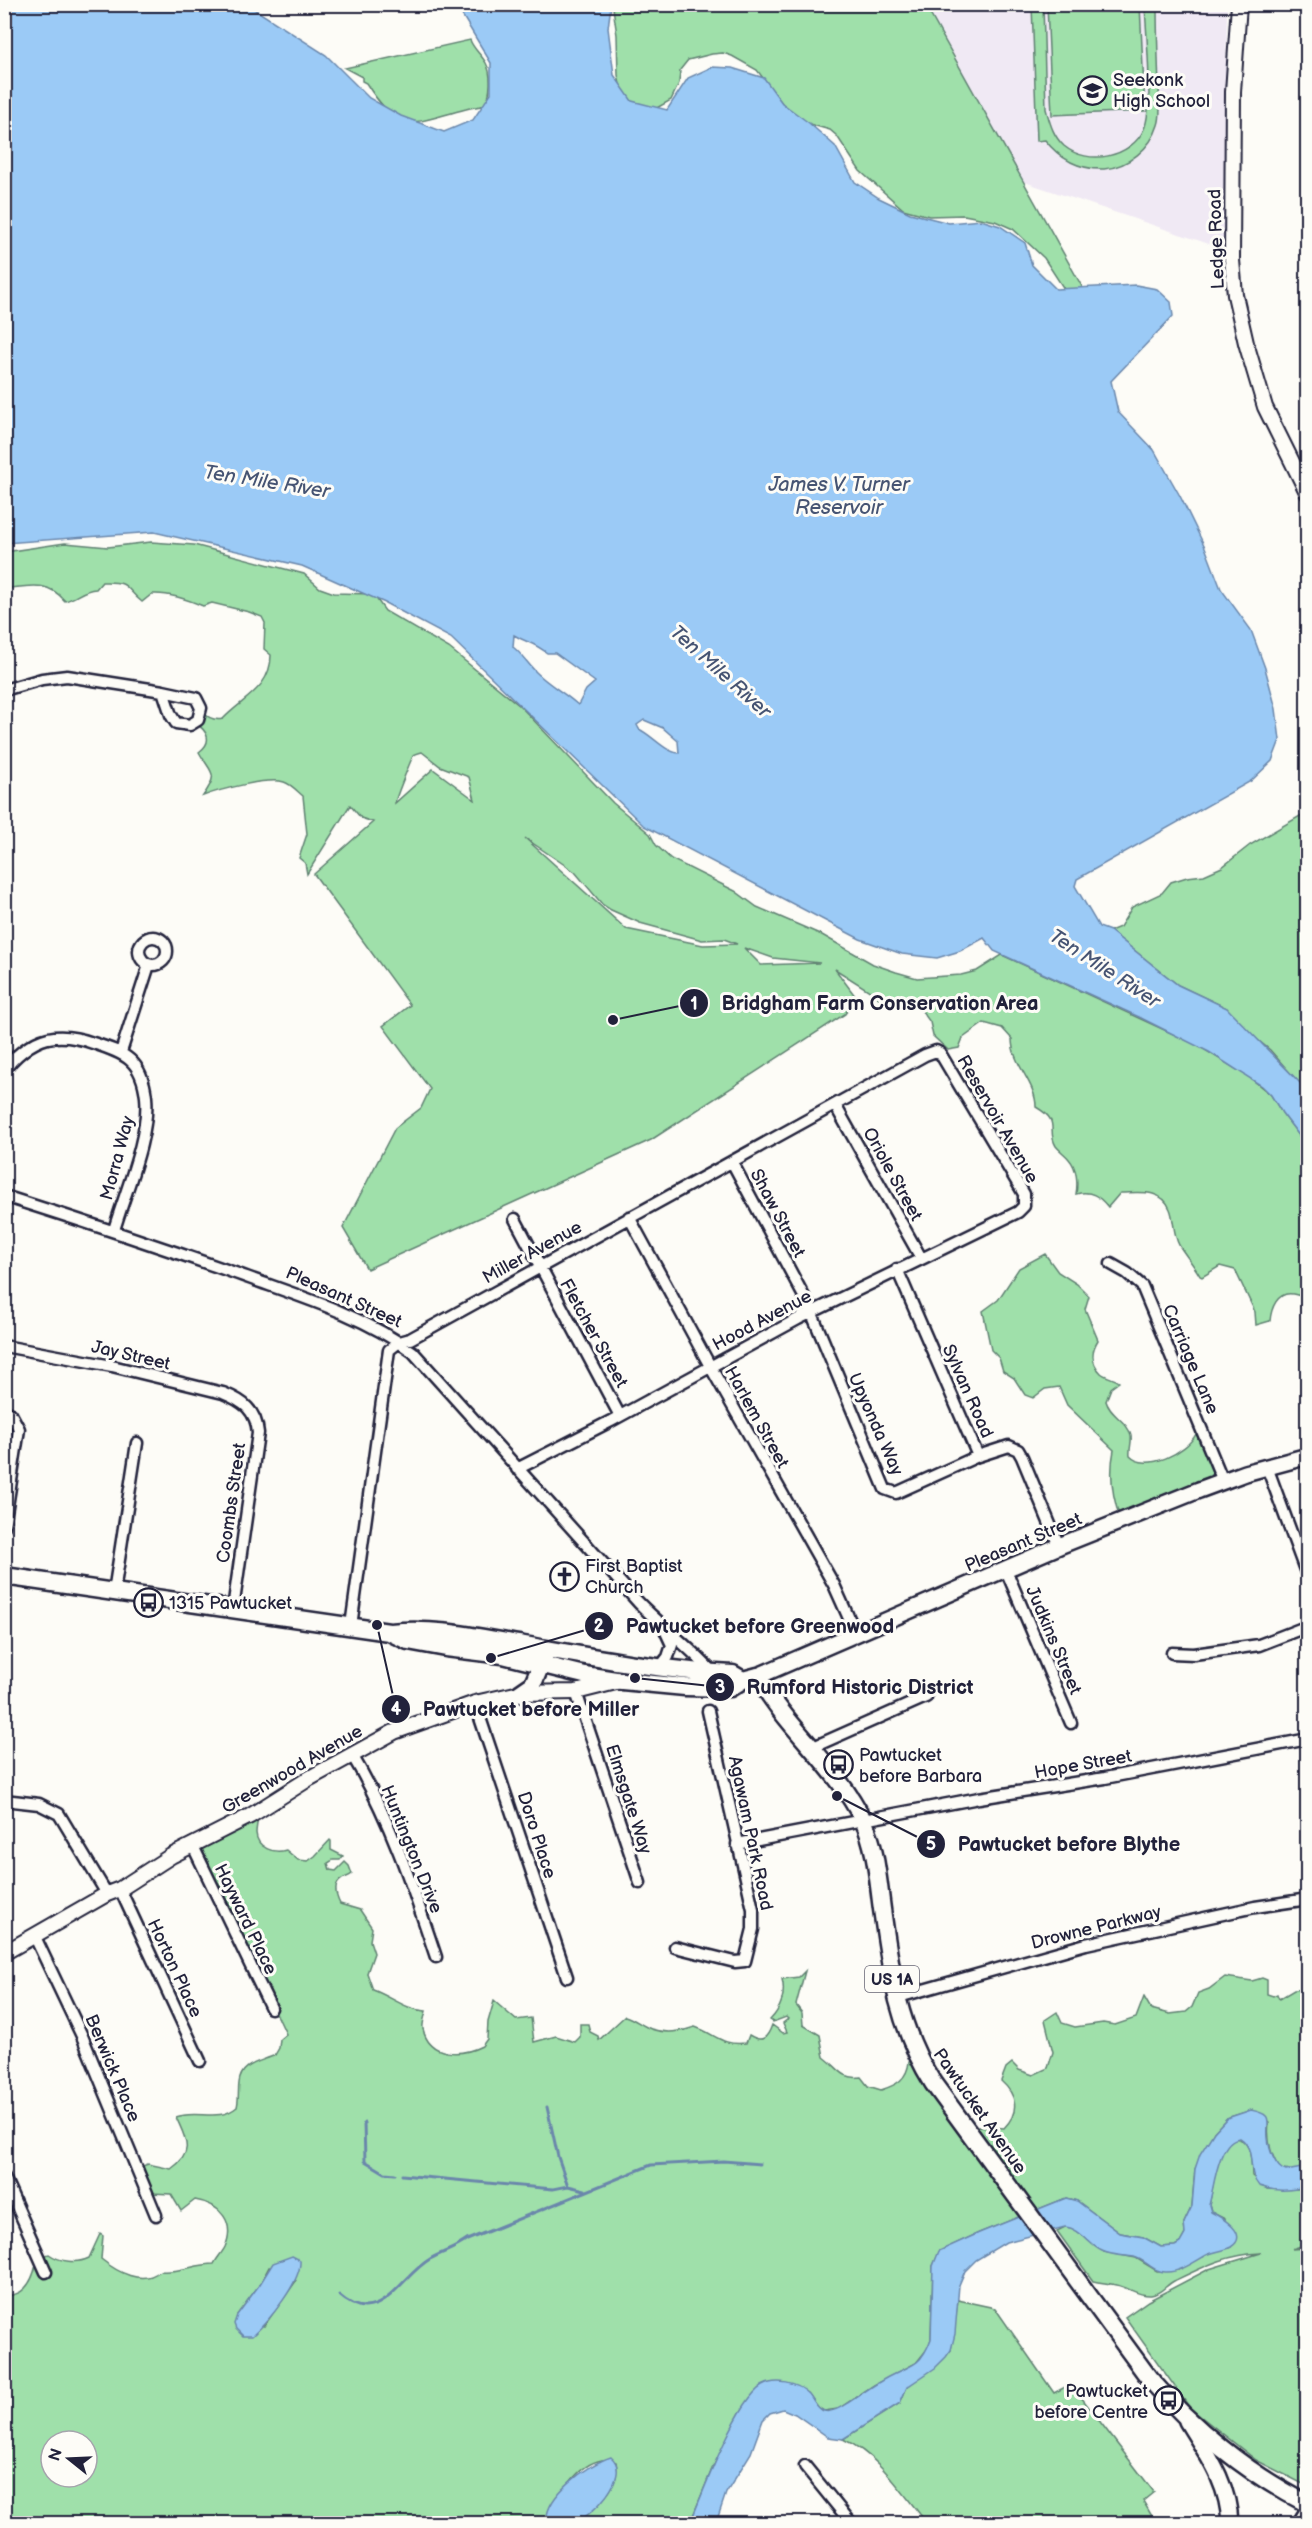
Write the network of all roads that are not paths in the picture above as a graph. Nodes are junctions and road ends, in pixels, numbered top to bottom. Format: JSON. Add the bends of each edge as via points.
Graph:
{"nodes":[{"id":1,"x":1239,"y":4,"type":"edge"},
{"id":2,"x":1308,"y":494,"type":"edge"},
{"id":3,"x":4,"y":690,"type":"edge"},
{"id":4,"x":163,"y":691,"type":"dead end"},
{"id":5,"x":149,"y":964,"type":"dead end"},
{"id":6,"x":936,"y":1051,"type":"joint"},
{"id":7,"x":121,"y":1052,"type":"junction"},
{"id":8,"x":4,"y":1071,"type":"edge"},
{"id":9,"x":836,"y":1105,"type":"junction"},
{"id":10,"x":732,"y":1162,"type":"junction"},
{"id":11,"x":4,"y":1196,"type":"edge"},
{"id":12,"x":1024,"y":1206,"type":"joint"},
{"id":13,"x":629,"y":1217,"type":"junction"},
{"id":14,"x":515,"y":1220,"type":"dead end"},
{"id":15,"x":114,"y":1230,"type":"junction"},
{"id":16,"x":921,"y":1258,"type":"junction"},
{"id":17,"x":1111,"y":1264,"type":"dead end"},
{"id":18,"x":539,"y":1267,"type":"junction"},
{"id":19,"x":897,"y":1269,"type":"junction"},
{"id":20,"x":810,"y":1313,"type":"junction"},
{"id":21,"x":399,"y":1342,"type":"junction"},
{"id":22,"x":4,"y":1346,"type":"edge"},
{"id":23,"x":710,"y":1366,"type":"junction"},
{"id":24,"x":247,"y":1406,"type":"joint"},
{"id":25,"x":4,"y":1410,"type":"edge"},
{"id":26,"x":620,"y":1416,"type":"junction"},
{"id":27,"x":137,"y":1443,"type":"dead end"},
{"id":28,"x":978,"y":1456,"type":"junction"},
{"id":29,"x":1308,"y":1456,"type":"edge"},
{"id":30,"x":1267,"y":1467,"type":"junction"},
{"id":31,"x":518,"y":1469,"type":"junction"},
{"id":32,"x":1223,"y":1481,"type":"junction"},
{"id":33,"x":4,"y":1526,"type":"edge"},
{"id":34,"x":1059,"y":1546,"type":"junction"},
{"id":35,"x":1006,"y":1569,"type":"junction"},
{"id":36,"x":5,"y":1576,"type":"edge"},
{"id":37,"x":1308,"y":1578,"type":"edge"},
{"id":38,"x":4,"y":1581,"type":"edge"},
{"id":39,"x":114,"y":1592,"type":"junction"},
{"id":40,"x":233,"y":1609,"type":"junction"},
{"id":41,"x":351,"y":1626,"type":"junction"},
{"id":42,"x":1308,"y":1626,"type":"edge"},
{"id":43,"x":664,"y":1629,"type":"junction"},
{"id":44,"x":856,"y":1634,"type":"junction"},
{"id":45,"x":1172,"y":1653,"type":"dead end"},
{"id":46,"x":545,"y":1656,"type":"junction"},
{"id":47,"x":660,"y":1666,"type":"junction"},
{"id":48,"x":714,"y":1673,"type":"junction"},
{"id":49,"x":750,"y":1678,"type":"junction"},
{"id":50,"x":622,"y":1681,"type":"junction"},
{"id":51,"x":576,"y":1692,"type":"junction"},
{"id":52,"x":520,"y":1693,"type":"junction"},
{"id":53,"x":926,"y":1697,"type":"dead end"},
{"id":54,"x":475,"y":1703,"type":"junction"},
{"id":55,"x":708,"y":1711,"type":"dead end"},
{"id":56,"x":1071,"y":1723,"type":"dead end"},
{"id":57,"x":1308,"y":1739,"type":"edge"},
{"id":58,"x":811,"y":1748,"type":"junction"},
{"id":59,"x":352,"y":1755,"type":"junction"},
{"id":60,"x":4,"y":1800,"type":"edge"},
{"id":61,"x":863,"y":1820,"type":"junction"},
{"id":62,"x":737,"y":1844,"type":"junction"},
{"id":63,"x":192,"y":1845,"type":"junction"},
{"id":64,"x":640,"y":1883,"type":"dead end"},
{"id":65,"x":114,"y":1892,"type":"junction"},
{"id":66,"x":1308,"y":1899,"type":"edge"},
{"id":67,"x":35,"y":1937,"type":"junction"},
{"id":68,"x":675,"y":1947,"type":"dead end"},
{"id":69,"x":4,"y":1953,"type":"edge"},
{"id":70,"x":436,"y":1957,"type":"dead end"},
{"id":71,"x":567,"y":1977,"type":"dead end"},
{"id":72,"x":895,"y":1998,"type":"junction"},
{"id":73,"x":271,"y":2008,"type":"dead end"},
{"id":74,"x":200,"y":2061,"type":"dead end"},
{"id":75,"x":4,"y":2177,"type":"edge"},
{"id":76,"x":156,"y":2215,"type":"dead end"},
{"id":77,"x":46,"y":2272,"type":"dead end"},
{"id":78,"x":1184,"y":2416,"type":"junction"},
{"id":79,"x":805,"y":2466,"type":"dead end"},
{"id":80,"x":1308,"y":2504,"type":"edge"},
{"id":81,"x":1308,"y":2510,"type":"edge"},
{"id":82,"x":852,"y":2523,"type":"edge"},
{"id":83,"x":1230,"y":2523,"type":"edge"},
{"id":84,"x":1299,"y":2523,"type":"edge"}],
"edges":[{"from":1,"to":2,"type":"street","name":"Ledge Road","via":[[1232,144],[1235,295],[1265,407]]},
{"from":3,"to":4,"type":"street","via":[[67,676]]},
{"from":5,"to":7,"type":"street"},
{"from":6,"to":9,"type":"street","name":"Miller Avenue"},
{"from":6,"to":12,"type":"street","name":"Reservoir Avenue","via":[[945,1058],[1024,1194]]},
{"from":7,"to":8,"type":"street","via":[[84,1040],[46,1038],[12,1060]]},
{"from":7,"to":15,"type":"street","name":"Morra Way","via":[[141,1075],[147,1122]]},
{"from":9,"to":10,"type":"street","name":"Miller Avenue"},
{"from":9,"to":16,"type":"street","name":"Oriole Street"},
{"from":10,"to":13,"type":"street","name":"Miller Avenue"},
{"from":10,"to":20,"type":"street","name":"Shaw Street"},
{"from":11,"to":15,"type":"street","name":"Pleasant Street"},
{"from":12,"to":16,"type":"street","name":"Hood Avenue"},
{"from":13,"to":18,"type":"street","name":"Miller Avenue"},
{"from":13,"to":23,"type":"street","name":"Harlem Street"},
{"from":14,"to":18,"type":"street","name":"Fletcher Street"},
{"from":15,"to":21,"type":"street","name":"Pleasant Street","via":[[328,1307]]},
{"from":16,"to":19,"type":"street","name":"Hood Avenue"},
{"from":17,"to":32,"type":"street","name":"Carriage Lane","via":[[1142,1286]]},
{"from":18,"to":21,"type":"street","name":"Miller Avenue"},
{"from":18,"to":26,"type":"street","name":"Fletcher Street"},
{"from":19,"to":20,"type":"street","name":"Hood Avenue"},
{"from":19,"to":28,"type":"street","name":"Sylvan Road"},
{"from":20,"to":23,"type":"street","name":"Hood Avenue"},
{"from":20,"to":28,"type":"street","name":"Upyonda Way","via":[[885,1489],[896,1493]]},
{"from":21,"to":31,"type":"street","name":"Pleasant Street","via":[[413,1352]]},
{"from":21,"to":41,"type":"street","via":[[389,1350]]},
{"from":22,"to":24,"type":"street","name":"Jay Street","via":[[112,1366],[222,1393]]},
{"from":23,"to":26,"type":"street","name":"Hood Avenue"},
{"from":23,"to":44,"type":"street","name":"Harlem Street","via":[[834,1585]]},
{"from":24,"to":40,"type":"street","name":"Coombs Street","via":[[257,1420],[258,1433]]},
{"from":25,"to":33,"type":"street","via":[[11,1414],[19,1429]]},
{"from":26,"to":31,"type":"street","name":"Hood Avenue"},
{"from":27,"to":39,"type":"street"},
{"from":28,"to":34,"type":"street","name":"Sylvan Road","via":[[1009,1446],[1018,1450]]},
{"from":29,"to":30,"type":"main road","name":"Pleasant Street"},
{"from":30,"to":32,"type":"main road","name":"Pleasant Street"},
{"from":30,"to":37,"type":"street"},
{"from":31,"to":43,"type":"street","name":"Pleasant Street"},
{"from":32,"to":34,"type":"main road","name":"Pleasant Street"},
{"from":34,"to":35,"type":"main road","name":"Pleasant Street"},
{"from":35,"to":44,"type":"main road","name":"Pleasant Street"},
{"from":35,"to":56,"type":"street","name":"Judkins Street"},
{"from":36,"to":38,"type":"street"},
{"from":36,"to":39,"type":"main road"},
{"from":39,"to":40,"type":"main road"},
{"from":40,"to":41,"type":"main road"},
{"from":41,"to":46,"type":"main road","via":[[446,1648]]},
{"from":42,"to":45,"type":"street","via":[[1259,1645],[1194,1654]]},
{"from":43,"to":47,"type":"street","via":[[672,1645]]},
{"from":43,"to":48,"type":"street","name":"Pleasant Street","via":[[690,1647]]},
{"from":44,"to":49,"type":"main road","name":"Pleasant Street"},
{"from":46,"to":47,"type":"main road"},
{"from":46,"to":50,"type":"main road","via":[[584,1675]]},
{"from":46,"to":52,"type":"main road","via":[[533,1684]]},
{"from":47,"to":48,"type":"main road"},
{"from":48,"to":49,"type":"main road"},
{"from":49,"to":50,"type":"main road","via":[[730,1688]]},
{"from":49,"to":58,"type":"main road","name":"Pawtucket Avenue","number":"US 1A"},
{"from":50,"to":51,"type":"street","name":"Greenwood Avenue"},
{"from":51,"to":52,"type":"street","name":"Greenwood Avenue"},
{"from":51,"to":64,"type":"street","name":"Elmsgate Way"},
{"from":52,"to":54,"type":"street","name":"Greenwood Avenue"},
{"from":53,"to":58,"type":"street"},
{"from":54,"to":59,"type":"street","name":"Greenwood Avenue","via":[[394,1732]]},
{"from":54,"to":71,"type":"street","name":"Doro Place"},
{"from":55,"to":62,"type":"street","name":"Agawam Park Road"},
{"from":57,"to":61,"type":"street","name":"Hope Street"},
{"from":58,"to":61,"type":"main road","name":"Pawtucket Avenue","number":"US 1A"},
{"from":59,"to":63,"type":"street","name":"Greenwood Avenue","via":[[250,1816]]},
{"from":59,"to":70,"type":"street","name":"Huntington Drive","via":[[410,1877]]},
{"from":60,"to":65,"type":"street","name":"Horton Place","via":[[39,1804],[59,1814]]},
{"from":61,"to":62,"type":"street","name":"Hope Street"},
{"from":61,"to":72,"type":"main road","name":"Pawtucket Avenue","number":"US 1A","via":[[876,1861]]},
{"from":62,"to":68,"type":"street","name":"Agawam Park Road","via":[[753,1910],[745,1961]]},
{"from":63,"to":65,"type":"street","name":"Greenwood Avenue"},
{"from":63,"to":73,"type":"street","name":"Hayward Place"},
{"from":65,"to":67,"type":"street","name":"Greenwood Avenue"},
{"from":65,"to":74,"type":"street","name":"Horton Place"},
{"from":66,"to":72,"type":"street","name":"Drowne Parkway","via":[[1086,1944]]},
{"from":67,"to":69,"type":"street","name":"Greenwood Avenue"},
{"from":67,"to":76,"type":"street","name":"Berwick Place","via":[[82,2036]]},
{"from":72,"to":78,"type":"main road","name":"Pawtucket Avenue","number":"US 1A","via":[[923,2068],[1149,2378]]},
{"from":75,"to":77,"type":"street"},
{"from":78,"to":80,"type":"main road","name":"Pawtucket Avenue","number":"US 1A","via":[[1270,2483]]},
{"from":78,"to":83,"type":"main road","via":[[1218,2471]]},
{"from":79,"to":82,"type":"street"},
{"from":81,"to":84,"type":"main road"}]}
